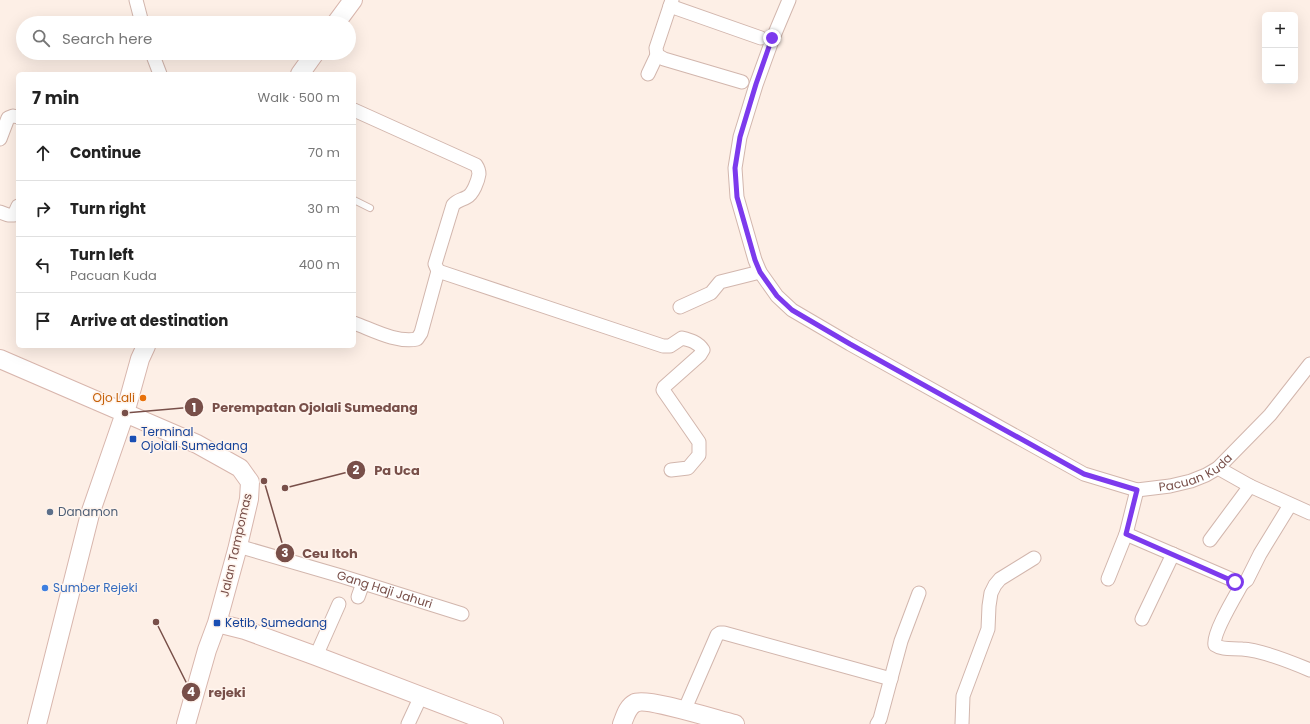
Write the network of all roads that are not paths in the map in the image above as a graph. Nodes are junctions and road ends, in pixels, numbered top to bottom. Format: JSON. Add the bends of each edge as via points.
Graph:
{"nodes":[{"id":1,"x":136,"y":0,"type":"edge"},
{"id":2,"x":789,"y":0,"type":"edge"},
{"id":3,"x":348,"y":2,"type":"edge"},
{"id":4,"x":671,"y":3,"type":"edge"},
{"id":5,"x":140,"y":16,"type":"edge"},
{"id":6,"x":340,"y":16,"type":"edge"},
{"id":7,"x":760,"y":38,"type":"dead end"},
{"id":8,"x":657,"y":55,"type":"junction"},
{"id":9,"x":155,"y":60,"type":"edge"},
{"id":10,"x":310,"y":60,"type":"edge"},
{"id":11,"x":159,"y":72,"type":"edge"},
{"id":12,"x":301,"y":72,"type":"edge"},
{"id":13,"x":648,"y":74,"type":"dead end"},
{"id":14,"x":742,"y":82,"type":"dead end"},
{"id":15,"x":356,"y":111,"type":"edge"},
{"id":16,"x":16,"y":117,"type":"edge"},
{"id":17,"x":0,"y":139,"type":"edge"},
{"id":18,"x":356,"y":201,"type":"edge"},
{"id":19,"x":370,"y":208,"type":"dead end"},
{"id":20,"x":16,"y":210,"type":"edge"},
{"id":21,"x":0,"y":212,"type":"edge"},
{"id":22,"x":438,"y":271,"type":"junction"},
{"id":23,"x":760,"y":272,"type":"junction"},
{"id":24,"x":680,"y":307,"type":"dead end"},
{"id":25,"x":356,"y":324,"type":"edge"},
{"id":26,"x":145,"y":348,"type":"edge"},
{"id":27,"x":0,"y":359,"type":"edge"},
{"id":28,"x":1310,"y":364,"type":"edge"},
{"id":29,"x":125,"y":413,"type":"junction"},
{"id":30,"x":1218,"y":468,"type":"junction"},
{"id":31,"x":671,"y":470,"type":"dead end"},
{"id":32,"x":1250,"y":486,"type":"junction"},
{"id":33,"x":1137,"y":490,"type":"junction"},
{"id":34,"x":1290,"y":505,"type":"junction"},
{"id":35,"x":1310,"y":513,"type":"edge"},
{"id":36,"x":1126,"y":534,"type":"junction"},
{"id":37,"x":1210,"y":540,"type":"dead end"},
{"id":38,"x":238,"y":546,"type":"junction"},
{"id":39,"x":1173,"y":554,"type":"junction"},
{"id":40,"x":1034,"y":558,"type":"dead end"},
{"id":41,"x":1108,"y":579,"type":"dead end"},
{"id":42,"x":363,"y":583,"type":"junction"},
{"id":43,"x":1242,"y":584,"type":"junction"},
{"id":44,"x":919,"y":593,"type":"dead end"},
{"id":45,"x":358,"y":597,"type":"dead end"},
{"id":46,"x":339,"y":604,"type":"dead end"},
{"id":47,"x":462,"y":614,"type":"dead end"},
{"id":48,"x":1142,"y":619,"type":"dead end"},
{"id":49,"x":217,"y":623,"type":"junction"},
{"id":50,"x":316,"y":656,"type":"junction"},
{"id":51,"x":1310,"y":670,"type":"edge"},
{"id":52,"x":891,"y":679,"type":"junction"},
{"id":53,"x":421,"y":696,"type":"junction"},
{"id":54,"x":688,"y":716,"type":"edge"},
{"id":55,"x":37,"y":724,"type":"edge"},
{"id":56,"x":186,"y":724,"type":"edge"},
{"id":57,"x":408,"y":724,"type":"edge"},
{"id":58,"x":494,"y":724,"type":"edge"},
{"id":59,"x":622,"y":724,"type":"edge"},
{"id":60,"x":735,"y":724,"type":"edge"},
{"id":61,"x":877,"y":724,"type":"edge"},
{"id":62,"x":962,"y":724,"type":"edge"}],
"edges":[{"from":1,"to":5,"type":"street"},
{"from":2,"to":23,"type":"street","name":"Pacuan Kuda","via":[[756,84],[740,137],[735,168],[737,197]]},
{"from":3,"to":6,"type":"street"},
{"from":4,"to":7,"type":"street"},
{"from":4,"to":8,"type":"street","via":[[656,48]]},
{"from":8,"to":13,"type":"street"},
{"from":8,"to":14,"type":"street"},
{"from":9,"to":11,"type":"street"},
{"from":10,"to":12,"type":"street"},
{"from":15,"to":22,"type":"street","via":[[476,165],[479,169],[471,193],[453,205],[435,264]]},
{"from":16,"to":17,"type":"street","via":[[8,118]]},
{"from":18,"to":19,"type":"lane"},
{"from":20,"to":21,"type":"street","via":[[14,215]]},
{"from":22,"to":25,"type":"street","via":[[421,333],[417,339],[396,338]]},
{"from":22,"to":31,"type":"street","via":[[663,346],[670,346],[682,338],[698,344],[702,350],[700,355],[663,390],[699,442],[699,454],[688,468]]},
{"from":23,"to":24,"type":"street","via":[[720,282],[711,293]]},
{"from":23,"to":33,"type":"street","name":"Pacuan Kuda","via":[[777,296],[792,310],[850,344],[1084,474]]},
{"from":26,"to":29,"type":"street"},
{"from":27,"to":29,"type":"street","name":"Jalan Tampomas"},
{"from":28,"to":30,"type":"street","name":"Pacuan Kuda","via":[[1270,415]]},
{"from":29,"to":38,"type":"street","name":"Jalan Tampomas","via":[[197,444],[240,468],[250,482],[250,488]]},
{"from":29,"to":55,"type":"street","via":[[90,514]]},
{"from":30,"to":32,"type":"street"},
{"from":30,"to":33,"type":"street","name":"Pacuan Kuda","via":[[1206,476],[1191,481]]},
{"from":32,"to":34,"type":"street"},
{"from":32,"to":37,"type":"street"},
{"from":33,"to":36,"type":"street"},
{"from":34,"to":35,"type":"street"},
{"from":34,"to":43,"type":"street","via":[[1247,580]]},
{"from":36,"to":39,"type":"street"},
{"from":36,"to":41,"type":"street"},
{"from":38,"to":42,"type":"street","name":"Gang Haji Jahuri"},
{"from":38,"to":49,"type":"street","name":"Jalan Tampomas"},
{"from":39,"to":43,"type":"street"},
{"from":39,"to":48,"type":"street"},
{"from":40,"to":62,"type":"street","via":[[1000,578],[991,593],[988,629],[963,696]]},
{"from":42,"to":45,"type":"street"},
{"from":42,"to":47,"type":"street","name":"Gang Haji Jahuri"},
{"from":43,"to":51,"type":"street","via":[[1221,623],[1214,640],[1215,645],[1219,648],[1245,649],[1272,656]]},
{"from":44,"to":52,"type":"street","via":[[901,641]]},
{"from":46,"to":50,"type":"street"},
{"from":49,"to":50,"type":"street","via":[[245,630]]},
{"from":49,"to":56,"type":"street","name":"Jalan Tampomas"},
{"from":50,"to":53,"type":"street"},
{"from":52,"to":54,"type":"street","via":[[720,633],[716,635]]},
{"from":52,"to":61,"type":"street"},
{"from":53,"to":57,"type":"street"},
{"from":53,"to":58,"type":"street"},
{"from":54,"to":59,"type":"street","via":[[644,701],[629,707]]},
{"from":54,"to":60,"type":"street"}]}
